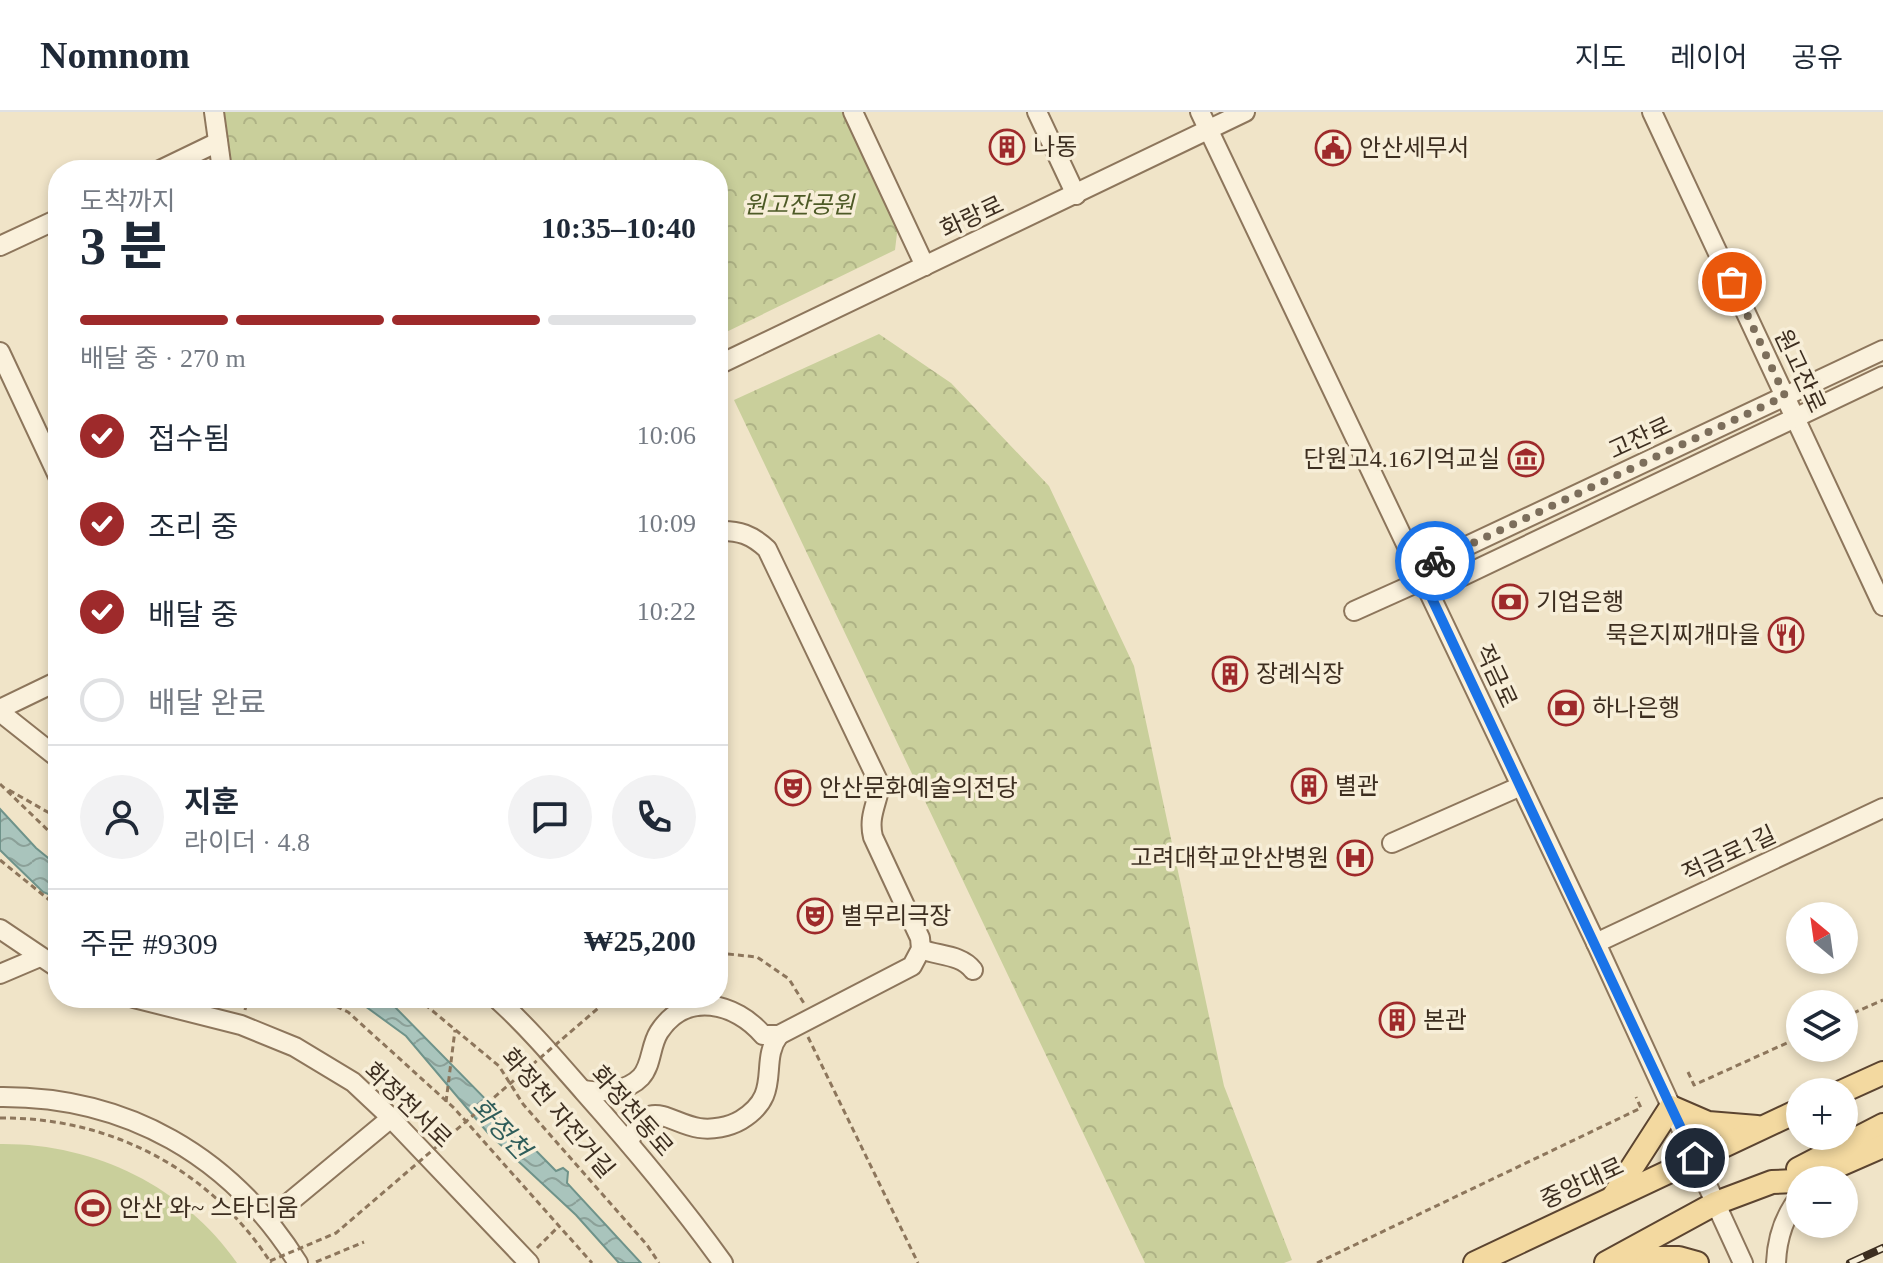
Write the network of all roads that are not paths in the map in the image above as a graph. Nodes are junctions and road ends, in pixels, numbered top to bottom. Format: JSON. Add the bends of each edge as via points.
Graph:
{"nodes":[{"id":1,"x":214,"y":112,"type":"edge"},
{"id":2,"x":853,"y":112,"type":"edge"},
{"id":3,"x":1037,"y":112,"type":"edge"},
{"id":4,"x":1200,"y":112,"type":"edge"},
{"id":5,"x":1245,"y":112,"type":"edge"},
{"id":6,"x":1652,"y":112,"type":"edge"},
{"id":7,"x":1208,"y":130,"type":"junction"},
{"id":8,"x":218,"y":142,"type":"junction"},
{"id":9,"x":181,"y":160,"type":"edge"},
{"id":10,"x":221,"y":160,"type":"edge"},
{"id":11,"x":1076,"y":195,"type":"junction"},
{"id":12,"x":48,"y":224,"type":"edge"},
{"id":13,"x":0,"y":246,"type":"edge"},
{"id":14,"x":925,"y":266,"type":"junction"},
{"id":15,"x":1883,"y":350,"type":"edge"},
{"id":16,"x":0,"y":352,"type":"edge"},
{"id":17,"x":728,"y":360,"type":"edge"},
{"id":18,"x":1883,"y":376,"type":"edge"},
{"id":19,"x":1785,"y":396,"type":"junction"},
{"id":20,"x":1795,"y":418,"type":"junction"},
{"id":21,"x":48,"y":455,"type":"edge"},
{"id":22,"x":728,"y":532,"type":"edge"},
{"id":23,"x":1423,"y":580,"type":"junction"},
{"id":24,"x":1883,"y":606,"type":"edge"},
{"id":25,"x":1354,"y":611,"type":"dead end"},
{"id":26,"x":48,"y":686,"type":"edge"},
{"id":27,"x":0,"y":710,"type":"edge"},
{"id":28,"x":48,"y":750,"type":"edge"},
{"id":29,"x":1521,"y":786,"type":"junction"},
{"id":30,"x":1883,"y":808,"type":"edge"},
{"id":31,"x":1392,"y":843,"type":"dead end"},
{"id":32,"x":0,"y":929,"type":"edge"},
{"id":33,"x":1596,"y":943,"type":"junction"},
{"id":34,"x":921,"y":949,"type":"junction"},
{"id":35,"x":40,"y":957,"type":"junction"},
{"id":36,"x":48,"y":962,"type":"edge"},
{"id":37,"x":973,"y":970,"type":"dead end"},
{"id":38,"x":0,"y":974,"type":"edge"},
{"id":39,"x":174,"y":1008,"type":"edge"},
{"id":40,"x":508,"y":1008,"type":"edge"},
{"id":41,"x":692,"y":1008,"type":"edge"},
{"id":42,"x":725,"y":1008,"type":"edge"},
{"id":43,"x":779,"y":1035,"type":"junction"},
{"id":44,"x":1883,"y":1073,"type":"edge"},
{"id":45,"x":1858,"y":1084,"type":"edge"},
{"id":46,"x":583,"y":1090,"type":"junction"},
{"id":47,"x":0,"y":1097,"type":"edge"},
{"id":48,"x":1671,"y":1107,"type":"junction"},
{"id":49,"x":1786,"y":1116,"type":"edge"},
{"id":50,"x":391,"y":1118,"type":"junction"},
{"id":51,"x":1883,"y":1125,"type":"edge"},
{"id":52,"x":1762,"y":1127,"type":"junction"},
{"id":53,"x":629,"y":1143,"type":"junction"},
{"id":54,"x":1883,"y":1146,"type":"edge"},
{"id":55,"x":1695,"y":1158,"type":"junction"},
{"id":56,"x":1842,"y":1166,"type":"edge"},
{"id":57,"x":1786,"y":1181,"type":"edge"},
{"id":58,"x":1772,"y":1182,"type":"junction"},
{"id":59,"x":1613,"y":1197,"type":"junction"},
{"id":60,"x":1716,"y":1203,"type":"junction"},
{"id":61,"x":1786,"y":1218,"type":"edge"},
{"id":62,"x":268,"y":1220,"type":"junction"},
{"id":63,"x":1611,"y":1260,"type":"edge"},
{"id":64,"x":528,"y":1261,"type":"edge"},
{"id":65,"x":298,"y":1263,"type":"edge"},
{"id":66,"x":723,"y":1263,"type":"edge"},
{"id":67,"x":1475,"y":1263,"type":"edge"},
{"id":68,"x":1697,"y":1263,"type":"edge"},
{"id":69,"x":1743,"y":1263,"type":"edge"},
{"id":70,"x":1776,"y":1263,"type":"edge"}],
"edges":[{"from":1,"to":8,"type":"street"},
{"from":2,"to":14,"type":"street"},
{"from":3,"to":11,"type":"street"},
{"from":4,"to":7,"type":"street","name":"적금로"},
{"from":5,"to":7,"type":"street","name":"화랑로"},
{"from":6,"to":19,"type":"street","name":"원고잔로"},
{"from":7,"to":11,"type":"street","name":"화랑로"},
{"from":7,"to":23,"type":"street","name":"적금로"},
{"from":8,"to":9,"type":"street"},
{"from":8,"to":10,"type":"street"},
{"from":11,"to":14,"type":"street","name":"화랑로"},
{"from":12,"to":13,"type":"street"},
{"from":14,"to":17,"type":"street","name":"화랑로"},
{"from":15,"to":19,"type":"street","name":"고잔로"},
{"from":16,"to":21,"type":"street"},
{"from":18,"to":20,"type":"street","name":"고잔로"},
{"from":19,"to":20,"type":"street","name":"원고잔로"},
{"from":19,"to":23,"type":"street","name":"고잔로"},
{"from":20,"to":23,"type":"street","name":"고잔로"},
{"from":20,"to":24,"type":"street","name":"원고잔로"},
{"from":22,"to":34,"type":"street","via":[[756,538],[767,549],[880,785],[870,825],[873,837]]},
{"from":23,"to":25,"type":"street"},
{"from":23,"to":29,"type":"street","name":"적금로"},
{"from":26,"to":27,"type":"street"},
{"from":27,"to":28,"type":"street"},
{"from":29,"to":31,"type":"street"},
{"from":29,"to":33,"type":"street","name":"적금로"},
{"from":30,"to":33,"type":"street","name":"적금로1길"},
{"from":32,"to":35,"type":"street"},
{"from":33,"to":48,"type":"street","name":"적금로"},
{"from":34,"to":37,"type":"street","via":[[961,959]]},
{"from":34,"to":43,"type":"street","via":[[912,966]]},
{"from":35,"to":36,"type":"street"},
{"from":35,"to":38,"type":"street"},
{"from":39,"to":50,"type":"street","name":"화정천서로","via":[[241,1025],[295,1047],[353,1082]]},
{"from":40,"to":46,"type":"street","name":"화정천동로"},
{"from":41,"to":46,"type":"street","via":[[660,1029],[639,1080],[610,1092]]},
{"from":42,"to":43,"type":"street","via":[[750,1020],[763,1035]]},
{"from":43,"to":53,"type":"street","via":[[770,1054],[766,1093],[739,1122],[698,1128],[655,1115],[642,1122]]},
{"from":44,"to":45,"type":"main road"},
{"from":46,"to":53,"type":"street","name":"화정천동로"},
{"from":47,"to":62,"type":"street","via":[[89,1107],[157,1131],[218,1170]]},
{"from":48,"to":52,"type":"main road","via":[[1708,1123]]},
{"from":48,"to":55,"type":"street","name":"적금로"},
{"from":48,"to":59,"type":"main road"},
{"from":49,"to":52,"type":"main road","name":"중앙대로"},
{"from":50,"to":62,"type":"street"},
{"from":50,"to":64,"type":"street","name":"화정천서로"},
{"from":51,"to":58,"type":"main road"},
{"from":52,"to":55,"type":"main road","name":"중앙대로"},
{"from":53,"to":66,"type":"street","name":"화정천동로"},
{"from":54,"to":56,"type":"main road"},
{"from":55,"to":59,"type":"main road","name":"중앙대로"},
{"from":55,"to":60,"type":"street","name":"적금로"},
{"from":57,"to":58,"type":"main road"},
{"from":58,"to":60,"type":"main road"},
{"from":59,"to":67,"type":"main road","name":"중앙대로"},
{"from":60,"to":63,"type":"main road"},
{"from":60,"to":69,"type":"street","name":"적금로"},
{"from":61,"to":70,"type":"street"},
{"from":62,"to":65,"type":"street"},
{"from":63,"to":68,"type":"main road","via":[[1679,1258]]}]}
